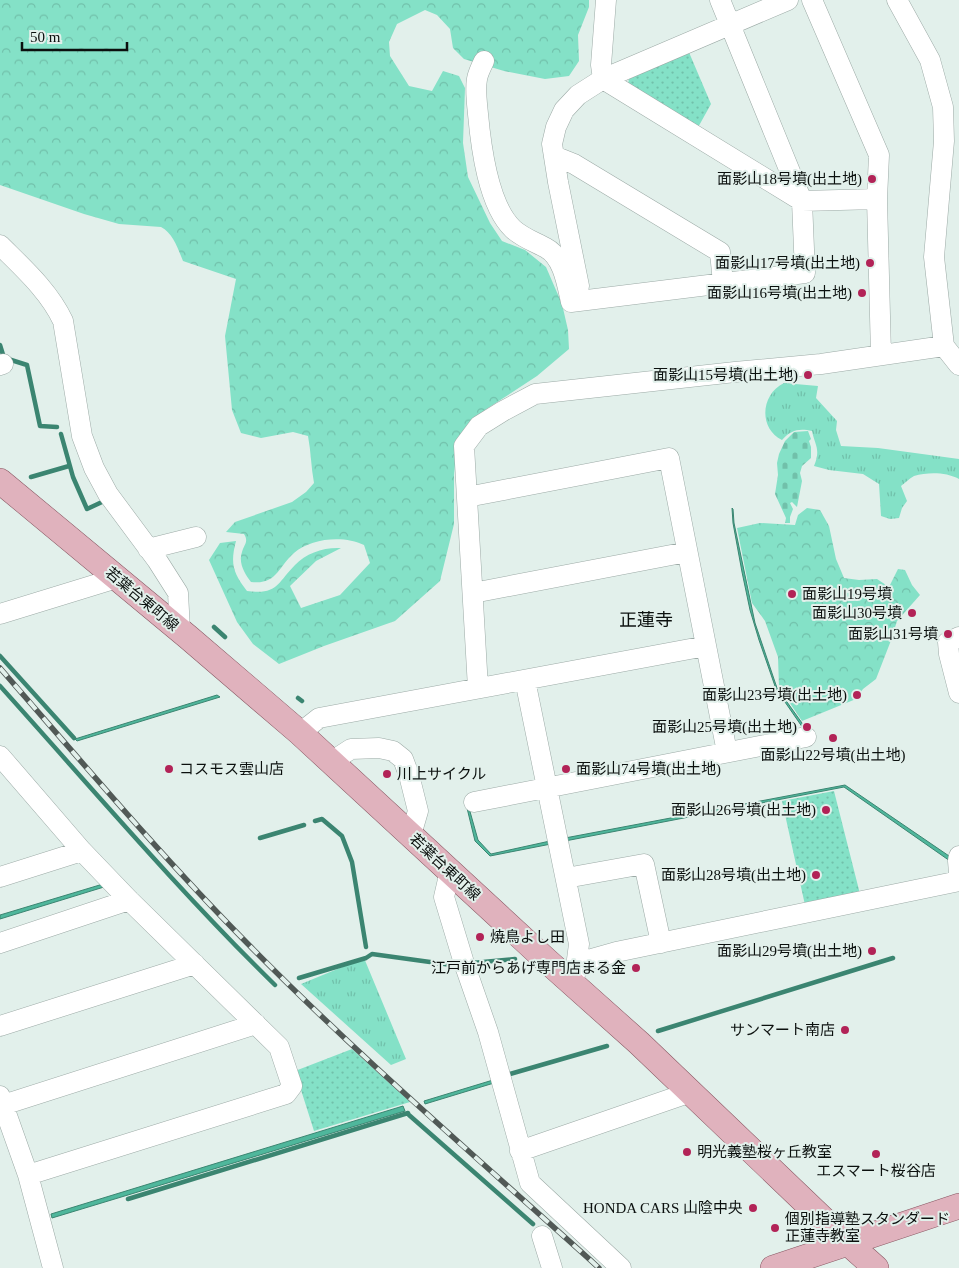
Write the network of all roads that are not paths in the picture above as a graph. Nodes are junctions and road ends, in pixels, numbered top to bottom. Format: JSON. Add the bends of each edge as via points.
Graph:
{"nodes":[{"id":1,"x":606,"y":0,"type":"edge"},
{"id":2,"x":720,"y":0,"type":"edge"},
{"id":3,"x":788,"y":0,"type":"edge"},
{"id":4,"x":812,"y":0,"type":"edge"},
{"id":5,"x":898,"y":0,"type":"edge"},
{"id":6,"x":731,"y":24,"type":"junction"},
{"id":7,"x":484,"y":61,"type":"dead end"},
{"id":8,"x":603,"y":79,"type":"junction"},
{"id":9,"x":554,"y":156,"type":"junction"},
{"id":10,"x":877,"y":199,"type":"junction"},
{"id":11,"x":802,"y":201,"type":"junction"},
{"id":12,"x":0,"y":246,"type":"edge"},
{"id":13,"x":723,"y":282,"type":"junction"},
{"id":14,"x":582,"y":300,"type":"junction"},
{"id":15,"x":944,"y":346,"type":"junction"},
{"id":16,"x":881,"y":355,"type":"junction"},
{"id":17,"x":959,"y":366,"type":"edge"},
{"id":18,"x":0,"y":481,"type":"edge"},
{"id":19,"x":467,"y":497,"type":"junction"},
{"id":20,"x":196,"y":536,"type":"dead end"},
{"id":21,"x":148,"y":549,"type":"junction"},
{"id":22,"x":687,"y":552,"type":"junction"},
{"id":23,"x":117,"y":578,"type":"junction"},
{"id":24,"x":474,"y":593,"type":"junction"},
{"id":25,"x":0,"y":614,"type":"edge"},
{"id":26,"x":180,"y":630,"type":"junction"},
{"id":27,"x":959,"y":638,"type":"edge"},
{"id":28,"x":706,"y":646,"type":"junction"},
{"id":29,"x":525,"y":680,"type":"junction"},
{"id":30,"x":478,"y":688,"type":"junction"},
{"id":31,"x":959,"y":693,"type":"edge"},
{"id":32,"x":300,"y":733,"type":"junction"},
{"id":33,"x":806,"y":737,"type":"dead end"},
{"id":34,"x":727,"y":752,"type":"junction"},
{"id":35,"x":331,"y":762,"type":"junction"},
{"id":36,"x":3,"y":765,"type":"edge"},
{"id":37,"x":548,"y":787,"type":"junction"},
{"id":38,"x":474,"y":802,"type":"dead end"},
{"id":39,"x":411,"y":835,"type":"junction"},
{"id":40,"x":82,"y":851,"type":"junction"},
{"id":41,"x":959,"y":856,"type":"edge"},
{"id":42,"x":450,"y":871,"type":"junction"},
{"id":43,"x":959,"y":873,"type":"edge"},
{"id":44,"x":0,"y":877,"type":"edge"},
{"id":45,"x":566,"y":878,"type":"junction"},
{"id":46,"x":959,"y":881,"type":"edge"},
{"id":47,"x":129,"y":900,"type":"junction"},
{"id":48,"x":0,"y":943,"type":"edge"},
{"id":49,"x":661,"y":943,"type":"junction"},
{"id":50,"x":195,"y":964,"type":"junction"},
{"id":51,"x":575,"y":974,"type":"junction"},
{"id":52,"x":256,"y":1024,"type":"junction"},
{"id":53,"x":0,"y":1026,"type":"edge"},
{"id":54,"x":691,"y":1092,"type":"junction"},
{"id":55,"x":2,"y":1100,"type":"edge"},
{"id":56,"x":520,"y":1151,"type":"junction"},
{"id":57,"x":28,"y":1175,"type":"junction"},
{"id":58,"x":959,"y":1206,"type":"edge"},
{"id":59,"x":542,"y":1236,"type":"dead end"},
{"id":60,"x":848,"y":1244,"type":"junction"},
{"id":61,"x":53,"y":1268,"type":"edge"},
{"id":62,"x":552,"y":1268,"type":"edge"},
{"id":63,"x":621,"y":1268,"type":"edge"},
{"id":64,"x":773,"y":1268,"type":"edge"},
{"id":65,"x":876,"y":1268,"type":"edge"}],
"edges":[{"from":1,"to":8,"type":"street"},
{"from":2,"to":6,"type":"street"},
{"from":3,"to":6,"type":"street"},
{"from":4,"to":10,"type":"street","via":[[879,155]]},
{"from":5,"to":15,"type":"street","via":[[930,60],[943,107],[944,141],[934,257]]},
{"from":6,"to":8,"type":"street"},
{"from":6,"to":11,"type":"street"},
{"from":7,"to":14,"type":"street","via":[[477,79],[482,149],[500,210],[512,228],[555,254],[571,302]]},
{"from":8,"to":9,"type":"street","via":[[578,95],[564,110],[552,144]]},
{"from":8,"to":11,"type":"street"},
{"from":9,"to":13,"type":"street","via":[[574,164],[720,252]]},
{"from":9,"to":14,"type":"street"},
{"from":10,"to":11,"type":"street"},
{"from":10,"to":16,"type":"street"},
{"from":11,"to":13,"type":"street","via":[[805,273]]},
{"from":12,"to":21,"type":"street","via":[[56,306],[63,321],[82,436],[94,468],[108,494]]},
{"from":13,"to":14,"type":"street"},
{"from":15,"to":16,"type":"street"},
{"from":15,"to":17,"type":"street"},
{"from":16,"to":19,"type":"street","via":[[535,394],[479,426],[464,446]]},
{"from":18,"to":23,"type":"main road","name":"若葉台東町線"},
{"from":19,"to":22,"type":"street","via":[[669,458]]},
{"from":19,"to":24,"type":"street"},
{"from":20,"to":21,"type":"street"},
{"from":21,"to":26,"type":"street","via":[[178,593]]},
{"from":22,"to":24,"type":"street"},
{"from":22,"to":28,"type":"street"},
{"from":23,"to":25,"type":"street"},
{"from":23,"to":26,"type":"main road","name":"若葉台東町線"},
{"from":24,"to":30,"type":"street"},
{"from":26,"to":32,"type":"main road","name":"若葉台東町線"},
{"from":27,"to":31,"type":"street","via":[[948,642]]},
{"from":28,"to":29,"type":"street"},
{"from":28,"to":34,"type":"street"},
{"from":29,"to":30,"type":"street"},
{"from":29,"to":37,"type":"street"},
{"from":30,"to":32,"type":"street","via":[[318,718]]},
{"from":32,"to":35,"type":"main road","name":"若葉台東町線"},
{"from":33,"to":34,"type":"street"},
{"from":34,"to":37,"type":"street"},
{"from":35,"to":39,"type":"main road","name":"若葉台東町線"},
{"from":35,"to":39,"type":"street","via":[[352,749],[379,748],[393,751],[403,759],[418,811]]},
{"from":36,"to":40,"type":"street"},
{"from":37,"to":38,"type":"street"},
{"from":37,"to":45,"type":"street"},
{"from":39,"to":42,"type":"main road","name":"若葉台東町線"},
{"from":40,"to":44,"type":"street"},
{"from":40,"to":47,"type":"street"},
{"from":41,"to":43,"type":"street"},
{"from":42,"to":51,"type":"main road","name":"若葉台東町線"},
{"from":42,"to":56,"type":"street","via":[[444,897],[488,1032]]},
{"from":45,"to":49,"type":"street","via":[[644,864]]},
{"from":45,"to":51,"type":"street","via":[[580,944]]},
{"from":46,"to":49,"type":"street"},
{"from":47,"to":48,"type":"street"},
{"from":47,"to":50,"type":"street"},
{"from":49,"to":51,"type":"street","via":[[616,952]]},
{"from":50,"to":52,"type":"street"},
{"from":50,"to":53,"type":"street"},
{"from":51,"to":54,"type":"main road","name":"若葉台東町線"},
{"from":52,"to":55,"type":"street"},
{"from":52,"to":57,"type":"street","via":[[279,1048],[292,1086],[286,1094]]},
{"from":54,"to":56,"type":"street"},
{"from":54,"to":60,"type":"main road","name":"若葉台東町線"},
{"from":55,"to":57,"type":"street"},
{"from":56,"to":63,"type":"street","via":[[530,1183]]},
{"from":57,"to":61,"type":"street"},
{"from":58,"to":60,"type":"main road"},
{"from":59,"to":62,"type":"street"},
{"from":60,"to":64,"type":"main road"},
{"from":60,"to":65,"type":"main road","name":"若葉台東町線"}]}
